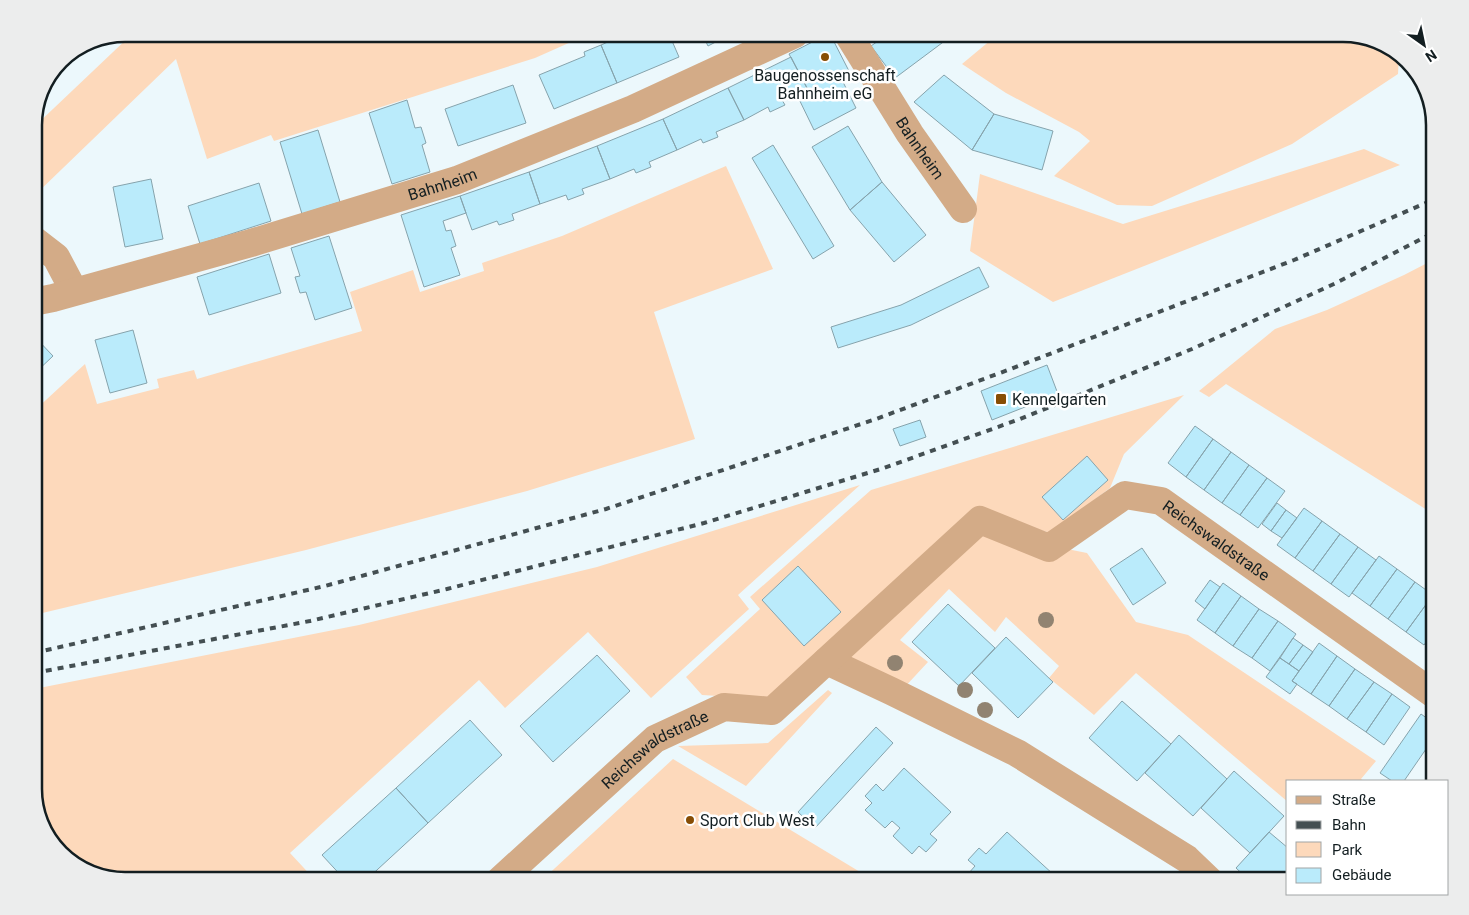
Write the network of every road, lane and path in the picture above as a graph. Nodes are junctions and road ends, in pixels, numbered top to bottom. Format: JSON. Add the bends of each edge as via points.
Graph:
{"nodes":[{"id":1,"x":778,"y":42,"type":"edge"},
{"id":2,"x":853,"y":42,"type":"edge"},
{"id":3,"x":963,"y":209,"type":"dead end"},
{"id":4,"x":43,"y":247,"type":"edge"},
{"id":5,"x":74,"y":291,"type":"junction"},
{"id":6,"x":43,"y":300,"type":"edge"},
{"id":7,"x":827,"y":661,"type":"junction"},
{"id":8,"x":1426,"y":689,"type":"edge"},
{"id":9,"x":509,"y":872,"type":"edge"},
{"id":10,"x":1201,"y":872,"type":"edge"}],
"edges":[{"from":1,"to":5,"type":"street","name":"Bahnheim","via":[[633,109],[457,180],[251,243]]},
{"from":2,"to":3,"type":"street","name":"Bahnheim","via":[[910,134]]},
{"from":4,"to":5,"type":"street","via":[[56,257]]},
{"from":5,"to":6,"type":"street","name":"Bahnheim"},
{"from":7,"to":8,"type":"street","name":"Reichswaldstraße","via":[[980,520],[1049,548],[1126,495],[1161,501]]},
{"from":7,"to":9,"type":"street","name":"Reichswaldstraße","via":[[772,711],[724,707],[655,739]]},
{"from":7,"to":10,"type":"street","via":[[1017,753],[1187,859]]}]}
